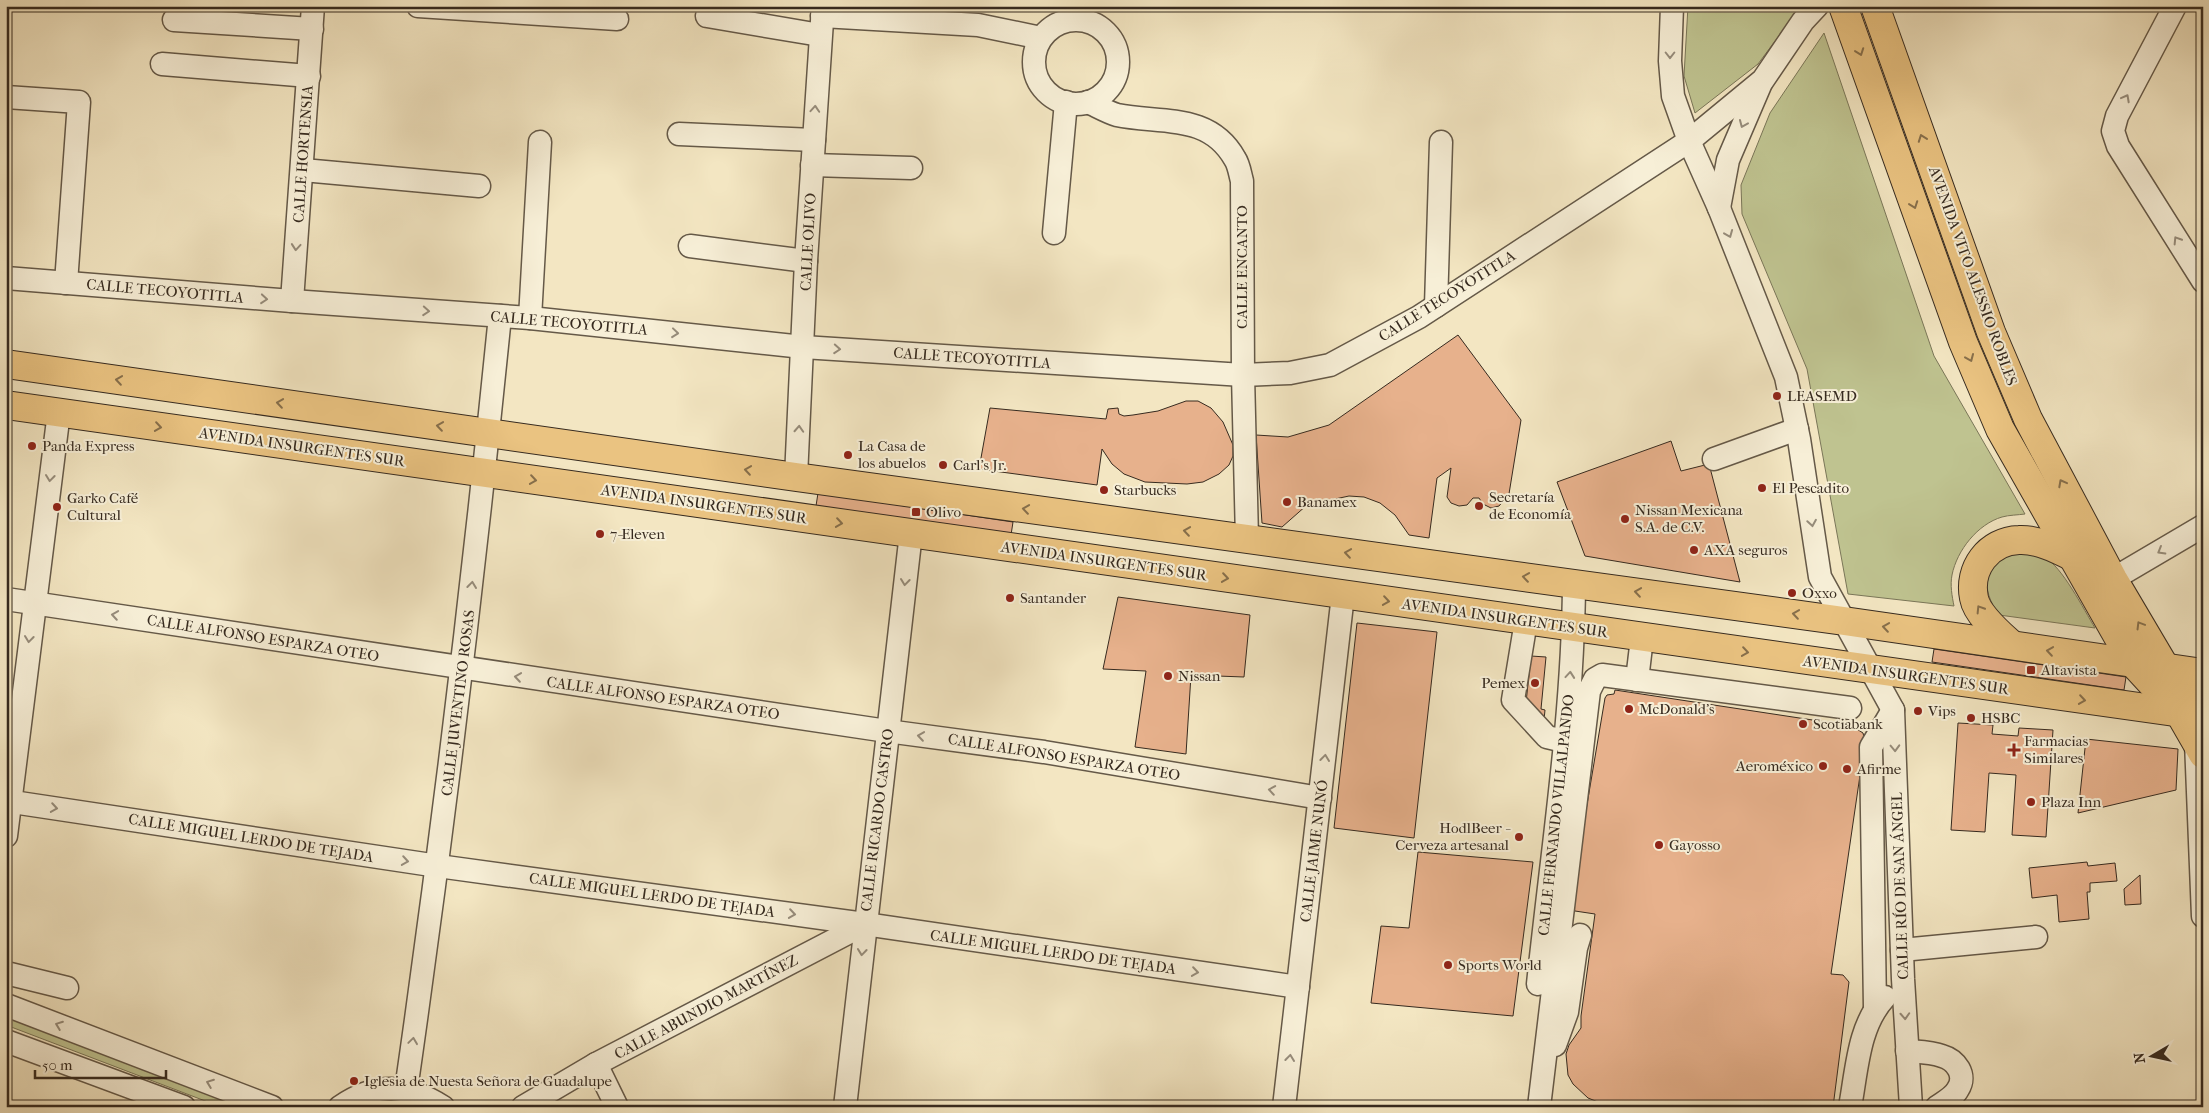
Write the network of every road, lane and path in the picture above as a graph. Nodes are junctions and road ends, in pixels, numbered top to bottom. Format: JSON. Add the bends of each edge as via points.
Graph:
{"nodes":[{"id":1,"x":313,"y":6,"type":"edge"},
{"id":2,"x":418,"y":6,"type":"edge"},
{"id":3,"x":1672,"y":6,"type":"edge"},
{"id":4,"x":1817,"y":6,"type":"edge"},
{"id":5,"x":1843,"y":6,"type":"edge"},
{"id":6,"x":1875,"y":6,"type":"edge"},
{"id":7,"x":2175,"y":6,"type":"edge"},
{"id":8,"x":707,"y":16,"type":"dead end"},
{"id":9,"x":617,"y":19,"type":"dead end"},
{"id":10,"x":821,"y":19,"type":"edge"},
{"id":11,"x":174,"y":20,"type":"dead end"},
{"id":12,"x":312,"y":28,"type":"junction"},
{"id":13,"x":1041,"y":38,"type":"junction"},
{"id":14,"x":162,"y":64,"type":"dead end"},
{"id":15,"x":309,"y":76,"type":"junction"},
{"id":16,"x":1763,"y":80,"type":"junction"},
{"id":17,"x":6,"y":97,"type":"edge"},
{"id":18,"x":1066,"y":102,"type":"junction"},
{"id":19,"x":1088,"y":102,"type":"junction"},
{"id":20,"x":680,"y":134,"type":"dead end"},
{"id":21,"x":814,"y":140,"type":"junction"},
{"id":22,"x":1689,"y":141,"type":"junction"},
{"id":23,"x":540,"y":142,"type":"dead end"},
{"id":24,"x":1441,"y":142,"type":"dead end"},
{"id":25,"x":812,"y":165,"type":"junction"},
{"id":26,"x":912,"y":168,"type":"dead end"},
{"id":27,"x":302,"y":170,"type":"junction"},
{"id":28,"x":479,"y":186,"type":"dead end"},
{"id":29,"x":1719,"y":208,"type":"junction"},
{"id":30,"x":1054,"y":232,"type":"dead end"},
{"id":31,"x":690,"y":246,"type":"dead end"},
{"id":32,"x":806,"y":260,"type":"junction"},
{"id":33,"x":2201,"y":274,"type":"edge"},
{"id":34,"x":6,"y":278,"type":"edge"},
{"id":35,"x":66,"y":283,"type":"junction"},
{"id":36,"x":292,"y":301,"type":"junction"},
{"id":37,"x":1436,"y":306,"type":"junction"},
{"id":38,"x":500,"y":316,"type":"junction"},
{"id":39,"x":530,"y":318,"type":"junction"},
{"id":40,"x":803,"y":347,"type":"junction"},
{"id":41,"x":6,"y":364,"type":"edge"},
{"id":42,"x":1243,"y":375,"type":"junction"},
{"id":43,"x":6,"y":405,"type":"edge"},
{"id":44,"x":58,"y":412,"type":"junction"},
{"id":45,"x":489,"y":433,"type":"junction"},
{"id":46,"x":1798,"y":434,"type":"junction"},
{"id":47,"x":1715,"y":463,"type":"dead end"},
{"id":48,"x":485,"y":473,"type":"junction"},
{"id":49,"x":796,"y":477,"type":"junction"},
{"id":50,"x":2203,"y":526,"type":"edge"},
{"id":51,"x":911,"y":533,"type":"junction"},
{"id":52,"x":1247,"y":539,"type":"junction"},
{"id":53,"x":2073,"y":557,"type":"junction"},
{"id":54,"x":2113,"y":579,"type":"junction"},
{"id":55,"x":1574,"y":584,"type":"junction"},
{"id":56,"x":1343,"y":595,"type":"junction"},
{"id":57,"x":6,"y":599,"type":"edge"},
{"id":58,"x":34,"y":603,"type":"junction"},
{"id":59,"x":1526,"y":621,"type":"junction"},
{"id":60,"x":1844,"y":621,"type":"junction"},
{"id":61,"x":1574,"y":628,"type":"junction"},
{"id":62,"x":1642,"y":638,"type":"junction"},
{"id":63,"x":2012,"y":645,"type":"junction"},
{"id":64,"x":2133,"y":663,"type":"junction"},
{"id":65,"x":2165,"y":667,"type":"junction"},
{"id":66,"x":462,"y":668,"type":"junction"},
{"id":67,"x":1871,"y":670,"type":"junction"},
{"id":68,"x":2203,"y":673,"type":"edge"},
{"id":69,"x":1637,"y":680,"type":"junction"},
{"id":70,"x":1850,"y":708,"type":"dead end"},
{"id":71,"x":1893,"y":710,"type":"junction"},
{"id":72,"x":2197,"y":726,"type":"edge"},
{"id":73,"x":887,"y":731,"type":"junction"},
{"id":74,"x":1564,"y":740,"type":"junction"},
{"id":75,"x":1320,"y":798,"type":"junction"},
{"id":76,"x":8,"y":801,"type":"edge"},
{"id":77,"x":6,"y":836,"type":"edge"},
{"id":78,"x":438,"y":866,"type":"junction"},
{"id":79,"x":2203,"y":916,"type":"edge"},
{"id":80,"x":865,"y":924,"type":"junction"},
{"id":81,"x":1580,"y":935,"type":"dead end"},
{"id":82,"x":2036,"y":937,"type":"dead end"},
{"id":83,"x":1902,"y":950,"type":"junction"},
{"id":84,"x":6,"y":973,"type":"edge"},
{"id":85,"x":1903,"y":978,"type":"junction"},
{"id":86,"x":1298,"y":987,"type":"junction"},
{"id":87,"x":67,"y":988,"type":"dead end"},
{"id":88,"x":6,"y":1004,"type":"edge"},
{"id":89,"x":1875,"y":1008,"type":"junction"},
{"id":90,"x":6,"y":1041,"type":"edge"},
{"id":91,"x":1907,"y":1051,"type":"junction"},
{"id":92,"x":596,"y":1064,"type":"junction"},
{"id":93,"x":406,"y":1090,"type":"junction"},
{"id":94,"x":1535,"y":1105,"type":"edge"},
{"id":95,"x":184,"y":1107,"type":"edge"},
{"id":96,"x":272,"y":1107,"type":"edge"},
{"id":97,"x":340,"y":1107,"type":"edge"},
{"id":98,"x":443,"y":1107,"type":"edge"},
{"id":99,"x":523,"y":1107,"type":"edge"},
{"id":100,"x":617,"y":1107,"type":"edge"},
{"id":101,"x":845,"y":1107,"type":"edge"},
{"id":102,"x":1284,"y":1107,"type":"edge"},
{"id":103,"x":1850,"y":1107,"type":"edge"},
{"id":104,"x":1911,"y":1107,"type":"edge"},
{"id":105,"x":1937,"y":1107,"type":"edge"}],
"edges":[{"from":1,"to":12,"type":"street","name":"CALLE HORTENSIA"},
{"from":2,"to":9,"type":"street"},
{"from":3,"to":22,"type":"street","one_way":true,"via":[[1670,61],[1674,96]]},
{"from":4,"to":16,"type":"street","name":"CALLE TECOYOTITLA"},
{"from":5,"to":53,"type":"main road","name":"AVENIDA VITO ALESSIO ROBLES","one_way":true,"via":[[1963,342],[2000,429]]},
{"from":54,"to":6,"type":"main road","name":"AVENIDA VITO ALESSIO ROBLES","one_way":true,"via":[[2028,419],[1991,332]]},
{"from":33,"to":7,"type":"street","one_way":true,"via":[[2118,146],[2113,131],[2117,116]]},
{"from":8,"to":10,"type":"street"},
{"from":10,"to":13,"type":"street","via":[[978,25]]},
{"from":21,"to":10,"type":"street","name":"CALLE OLIVO","one_way":true},
{"from":11,"to":12,"type":"street"},
{"from":12,"to":15,"type":"street","name":"CALLE HORTENSIA"},
{"from":13,"to":18,"type":"street","via":[[1034,60],[1037,76],[1046,91]]},
{"from":13,"to":19,"type":"street","via":[[1050,28],[1076,20],[1095,25],[1110,38],[1118,64],[1115,77],[1098,98]]},
{"from":14,"to":15,"type":"street"},
{"from":15,"to":27,"type":"street","name":"CALLE HORTENSIA"},
{"from":16,"to":22,"type":"street","name":"CALLE TECOYOTITLA"},
{"from":16,"to":29,"type":"street","one_way":true,"via":[[1728,160]]},
{"from":17,"to":35,"type":"street","via":[[79,102]]},
{"from":18,"to":19,"type":"street"},
{"from":18,"to":30,"type":"street"},
{"from":19,"to":42,"type":"street","name":"CALLE ENCANTO","via":[[1116,115],[1178,120],[1199,126],[1219,139],[1236,159],[1242,181]]},
{"from":20,"to":21,"type":"street"},
{"from":21,"to":25,"type":"street","name":"CALLE OLIVO"},
{"from":22,"to":29,"type":"street"},
{"from":22,"to":37,"type":"street","name":"CALLE TECOYOTITLA"},
{"from":23,"to":39,"type":"street"},
{"from":24,"to":37,"type":"street"},
{"from":25,"to":26,"type":"street"},
{"from":25,"to":32,"type":"street","name":"CALLE OLIVO"},
{"from":27,"to":28,"type":"street"},
{"from":27,"to":36,"type":"street","name":"CALLE HORTENSIA","one_way":true},
{"from":29,"to":46,"type":"street","one_way":true,"via":[[1786,377]]},
{"from":31,"to":32,"type":"street"},
{"from":32,"to":40,"type":"street","name":"CALLE OLIVO"},
{"from":34,"to":35,"type":"street","name":"CALLE TECOYOTITLA"},
{"from":35,"to":36,"type":"street","name":"CALLE TECOYOTITLA","one_way":true},
{"from":36,"to":38,"type":"street","name":"CALLE TECOYOTITLA","one_way":true},
{"from":37,"to":42,"type":"street","name":"CALLE TECOYOTITLA","via":[[1330,364],[1290,373]]},
{"from":38,"to":39,"type":"street","name":"CALLE TECOYOTITLA"},
{"from":38,"to":45,"type":"street","name":"CALLE JUVENTINO ROSAS"},
{"from":39,"to":40,"type":"street","name":"CALLE TECOYOTITLA","one_way":true},
{"from":40,"to":42,"type":"street","name":"CALLE TECOYOTITLA","one_way":true},
{"from":49,"to":40,"type":"street","name":"CALLE OLIVO","one_way":true},
{"from":45,"to":41,"type":"main road","one_way":true},
{"from":42,"to":52,"type":"street","name":"CALLE ENCANTO"},
{"from":43,"to":44,"type":"main road","name":"AVENIDA INSURGENTES SUR"},
{"from":44,"to":48,"type":"main road","name":"AVENIDA INSURGENTES SUR","one_way":true},
{"from":44,"to":58,"type":"street","one_way":true},
{"from":45,"to":48,"type":"street","name":"CALLE JUVENTINO ROSAS"},
{"from":49,"to":45,"type":"main road","one_way":true},
{"from":46,"to":47,"type":"street"},
{"from":46,"to":60,"type":"street","one_way":true,"via":[[1820,577]]},
{"from":48,"to":51,"type":"main road","name":"AVENIDA INSURGENTES SUR","one_way":true},
{"from":66,"to":48,"type":"street","name":"CALLE JUVENTINO ROSAS","one_way":true},
{"from":52,"to":49,"type":"main road","one_way":true},
{"from":50,"to":54,"type":"street","one_way":true},
{"from":51,"to":56,"type":"main road","name":"AVENIDA INSURGENTES SUR","one_way":true},
{"from":51,"to":73,"type":"street","name":"CALLE RICARDO CASTRO","one_way":true},
{"from":55,"to":52,"type":"main road","one_way":true},
{"from":63,"to":53,"type":"main road","one_way":true,"via":[[1989,624],[1974,600],[1973,574],[1979,561],[1991,550],[2018,540],[2049,546]]},
{"from":53,"to":64,"type":"main road","name":"AVENIDA VITO ALESSIO ROBLES"},
{"from":65,"to":54,"type":"main road","name":"AVENIDA VITO ALESSIO ROBLES","one_way":true},
{"from":60,"to":55,"type":"main road","one_way":true},
{"from":55,"to":61,"type":"street","name":"CALLE FERNANDO VILLALPANDO"},
{"from":56,"to":59,"type":"main road","name":"AVENIDA INSURGENTES SUR","one_way":true},
{"from":75,"to":56,"type":"street","name":"CALLE JAIME NUNÓ","one_way":true},
{"from":57,"to":58,"type":"street","name":"CALLE ALFONSO ESPARZA OTEO"},
{"from":66,"to":58,"type":"street","name":"CALLE ALFONSO ESPARZA OTEO","one_way":true},
{"from":58,"to":76,"type":"street","one_way":true},
{"from":59,"to":61,"type":"main road","name":"AVENIDA INSURGENTES SUR"},
{"from":59,"to":74,"type":"street","via":[[1513,700],[1547,737]]},
{"from":63,"to":60,"type":"main road","one_way":true},
{"from":60,"to":67,"type":"street"},
{"from":61,"to":62,"type":"main road","name":"AVENIDA INSURGENTES SUR"},
{"from":74,"to":61,"type":"street","name":"CALLE FERNANDO VILLALPANDO","one_way":true},
{"from":62,"to":67,"type":"main road","name":"AVENIDA INSURGENTES SUR","one_way":true},
{"from":62,"to":69,"type":"street"},
{"from":64,"to":63,"type":"main road","one_way":true},
{"from":64,"to":65,"type":"main road"},
{"from":64,"to":72,"type":"main road","name":"AVENIDA VITO ALESSIO ROBLES"},
{"from":65,"to":68,"type":"main road"},
{"from":65,"to":72,"type":"main road","name":"AVENIDA VITO ALESSIO ROBLES"},
{"from":73,"to":66,"type":"street","name":"CALLE ALFONSO ESPARZA OTEO","one_way":true},
{"from":66,"to":78,"type":"street","name":"CALLE JUVENTINO ROSAS"},
{"from":67,"to":71,"type":"street","name":"CALLE RÍO DE SAN ÁNGEL"},
{"from":67,"to":72,"type":"main road","name":"AVENIDA INSURGENTES SUR","one_way":true},
{"from":69,"to":70,"type":"street"},
{"from":69,"to":94,"type":"street","via":[[1602,675],[1589,691]]},
{"from":71,"to":83,"type":"street","name":"CALLE RÍO DE SAN ÁNGEL","one_way":true},
{"from":71,"to":89,"type":"street","via":[[1871,747]]},
{"from":72,"to":79,"type":"street"},
{"from":75,"to":73,"type":"street","name":"CALLE ALFONSO ESPARZA OTEO","one_way":true,"via":[[1044,752]]},
{"from":73,"to":80,"type":"street","name":"CALLE RICARDO CASTRO"},
{"from":74,"to":94,"type":"street","name":"CALLE FERNANDO VILLALPANDO"},
{"from":75,"to":86,"type":"street","name":"CALLE JAIME NUNÓ"},
{"from":76,"to":77,"type":"street"},
{"from":76,"to":78,"type":"street","name":"CALLE MIGUEL LERDO DE TEJADA","one_way":true},
{"from":78,"to":80,"type":"street","name":"CALLE MIGUEL LERDO DE TEJADA","one_way":true},
{"from":93,"to":78,"type":"street","name":"CALLE JUVENTINO ROSAS","one_way":true},
{"from":80,"to":86,"type":"street","name":"CALLE MIGUEL LERDO DE TEJADA","one_way":true},
{"from":80,"to":92,"type":"street","name":"CALLE ABUNDIO MARTÍNEZ"},
{"from":80,"to":101,"type":"street","name":"CALLE RICARDO CASTRO","one_way":true},
{"from":81,"to":94,"type":"street","via":[[1567,1012],[1556,1043],[1546,1094]]},
{"from":82,"to":83,"type":"street"},
{"from":83,"to":85,"type":"street","name":"CALLE RÍO DE SAN ÁNGEL"},
{"from":84,"to":87,"type":"street"},
{"from":85,"to":89,"type":"street"},
{"from":85,"to":91,"type":"street","name":"CALLE RÍO DE SAN ÁNGEL","one_way":true},
{"from":102,"to":86,"type":"street","name":"CALLE JAIME NUNÓ","one_way":true},
{"from":96,"to":88,"type":"street","one_way":true},
{"from":89,"to":103,"type":"street","via":[[1864,1034]]},
{"from":90,"to":95,"type":"street"},
{"from":91,"to":104,"type":"street","name":"CALLE RÍO DE SAN ÁNGEL"},
{"from":91,"to":105,"type":"street","via":[[1941,1055],[1955,1062],[1961,1074],[1959,1089]]},
{"from":92,"to":99,"type":"street","name":"CALLE ABUNDIO MARTÍNEZ"},
{"from":92,"to":100,"type":"street"},
{"from":93,"to":97,"type":"street","via":[[379,1089]]},
{"from":93,"to":98,"type":"street","via":[[424,1095]]}]}
